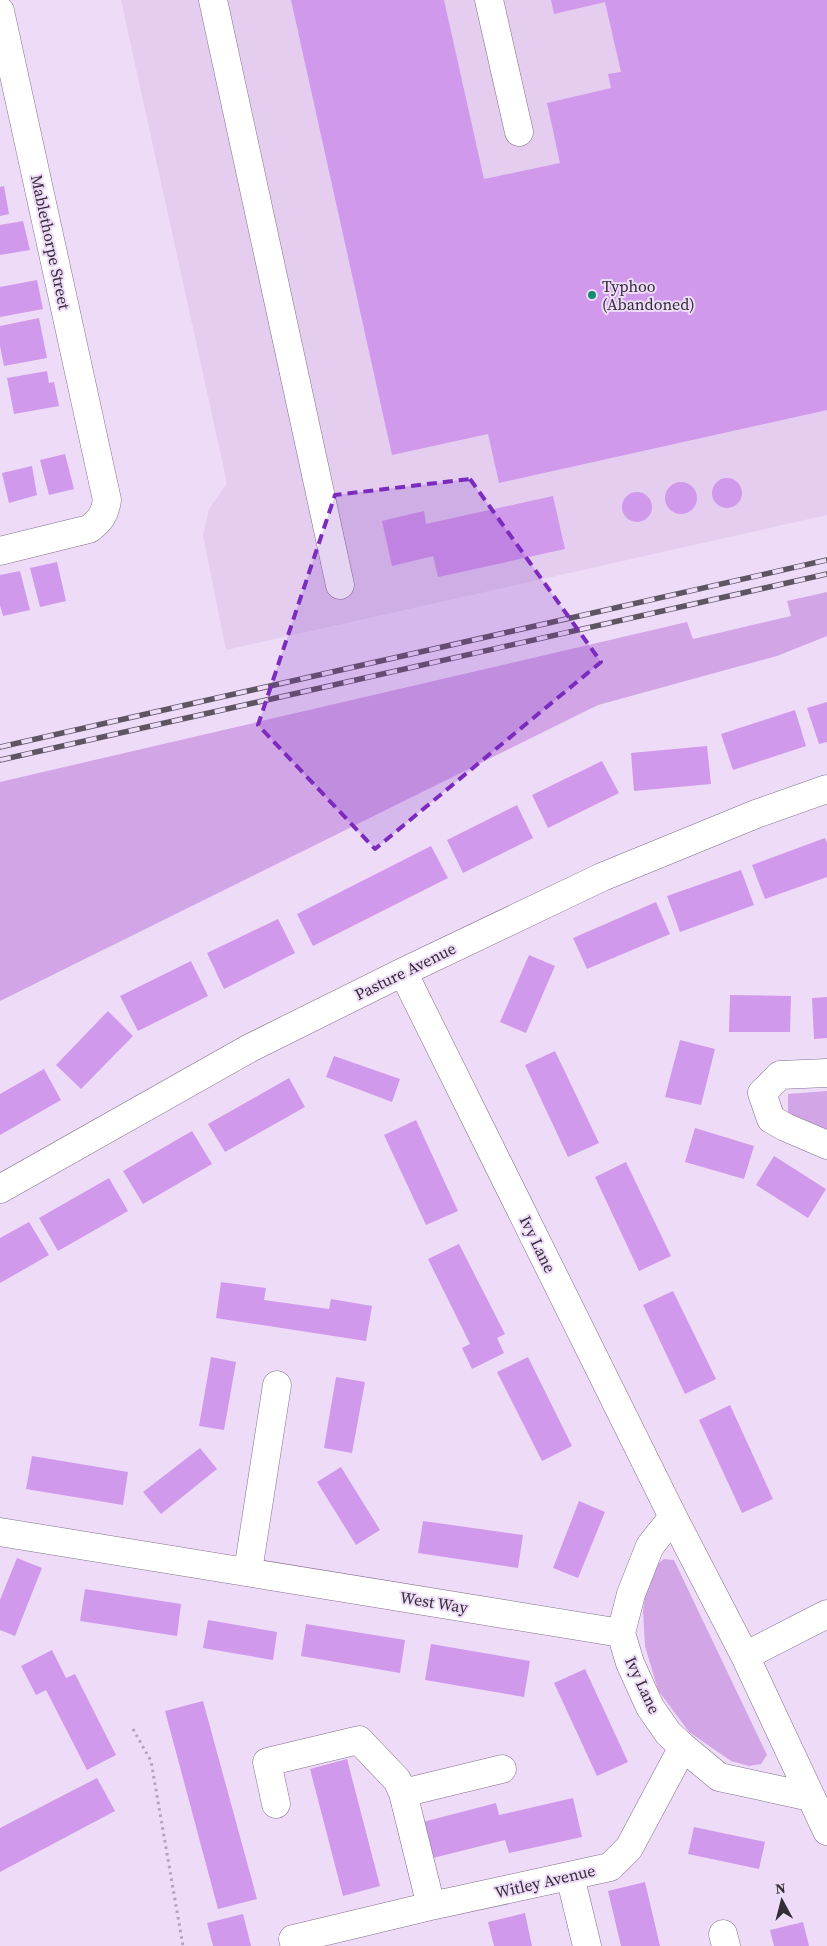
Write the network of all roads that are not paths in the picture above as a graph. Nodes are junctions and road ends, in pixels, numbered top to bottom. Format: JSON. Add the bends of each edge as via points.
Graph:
{"nodes":[{"id":1,"x":213,"y":0,"type":"edge"},
{"id":2,"x":490,"y":0,"type":"edge"},
{"id":3,"x":0,"y":11,"type":"edge"},
{"id":4,"x":519,"y":132,"type":"dead end"},
{"id":5,"x":0,"y":551,"type":"edge"},
{"id":6,"x":340,"y":585,"type":"dead end"},
{"id":7,"x":827,"y":789,"type":"edge"},
{"id":8,"x":403,"y":972,"type":"junction"},
{"id":9,"x":827,"y":1073,"type":"edge"},
{"id":10,"x":827,"y":1146,"type":"edge"},
{"id":11,"x":0,"y":1188,"type":"edge"},
{"id":12,"x":278,"y":1385,"type":"dead end"},
{"id":13,"x":673,"y":1516,"type":"junction"},
{"id":14,"x":0,"y":1532,"type":"edge"},
{"id":15,"x":248,"y":1571,"type":"junction"},
{"id":16,"x":827,"y":1614,"type":"edge"},
{"id":17,"x":621,"y":1633,"type":"junction"},
{"id":18,"x":745,"y":1656,"type":"junction"},
{"id":19,"x":682,"y":1747,"type":"junction"},
{"id":20,"x":502,"y":1768,"type":"dead end"},
{"id":21,"x":403,"y":1793,"type":"junction"},
{"id":22,"x":811,"y":1797,"type":"junction"},
{"id":23,"x":276,"y":1804,"type":"dead end"},
{"id":24,"x":827,"y":1831,"type":"edge"},
{"id":25,"x":570,"y":1876,"type":"junction"},
{"id":26,"x":432,"y":1906,"type":"junction"},
{"id":27,"x":295,"y":1946,"type":"edge"},
{"id":28,"x":588,"y":1946,"type":"edge"}],
"edges":[{"from":1,"to":6,"type":"street"},
{"from":2,"to":4,"type":"street"},
{"from":3,"to":5,"type":"street","name":"Mablethorpe Street","via":[[107,500],[100,521],[89,529]]},
{"from":7,"to":8,"type":"street","name":"Pasture Avenue","via":[[756,814],[602,877]]},
{"from":8,"to":11,"type":"street","name":"Pasture Avenue","via":[[250,1048]]},
{"from":8,"to":13,"type":"street","name":"Ivy Lane"},
{"from":9,"to":10,"type":"street","via":[[780,1075],[762,1092],[771,1119]]},
{"from":12,"to":15,"type":"street"},
{"from":13,"to":17,"type":"street","via":[[650,1546],[631,1594]]},
{"from":13,"to":18,"type":"street","name":"Ivy Lane"},
{"from":14,"to":15,"type":"street","name":"West Way"},
{"from":15,"to":17,"type":"street","name":"West Way"},
{"from":16,"to":18,"type":"street"},
{"from":17,"to":19,"type":"street","name":"Ivy Lane","via":[[630,1663],[650,1707]]},
{"from":18,"to":22,"type":"street","name":"Ivy Lane"},
{"from":19,"to":22,"type":"street","name":"Ivy Lane","via":[[719,1777]]},
{"from":19,"to":25,"type":"street","name":"Witley Avenue","via":[[629,1848],[610,1867]]},
{"from":20,"to":21,"type":"street"},
{"from":21,"to":23,"type":"street","via":[[397,1780],[360,1740],[267,1762]]},
{"from":21,"to":26,"type":"street"},
{"from":22,"to":24,"type":"street","name":"Ivy Lane"},
{"from":25,"to":26,"type":"street","name":"Witley Avenue"},
{"from":25,"to":28,"type":"street"},
{"from":26,"to":27,"type":"street","name":"Witley Avenue","via":[[294,1939]]}]}
